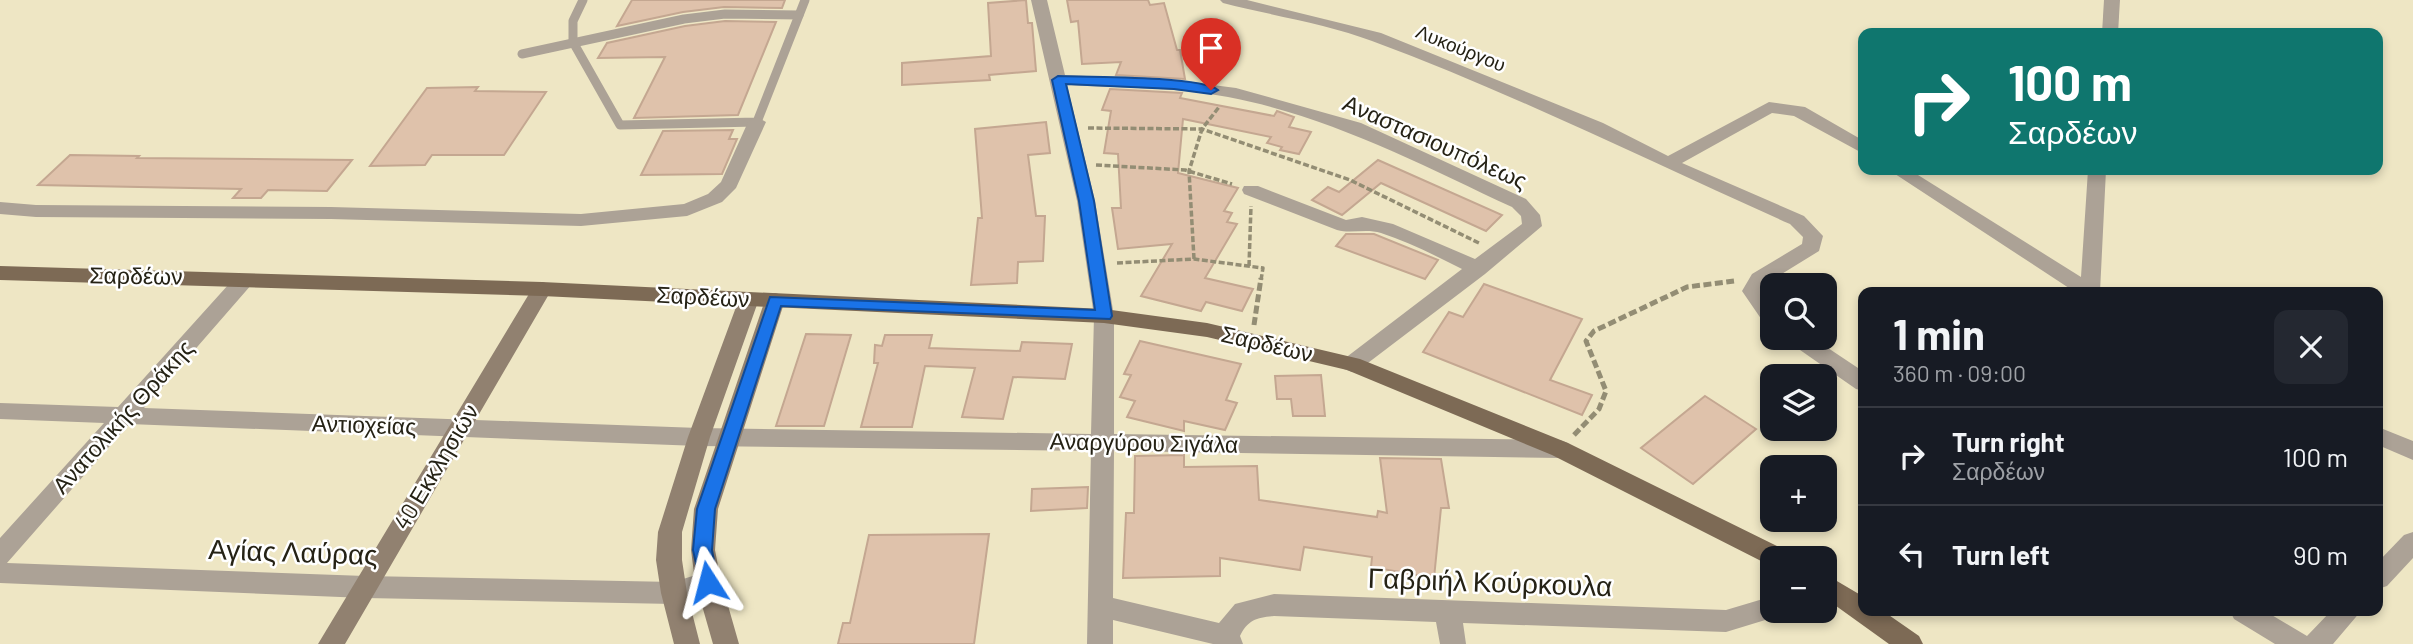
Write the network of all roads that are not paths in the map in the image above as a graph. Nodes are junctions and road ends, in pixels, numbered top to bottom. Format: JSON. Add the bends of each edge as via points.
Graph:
{"nodes":[{"id":1,"x":583,"y":0,"type":"edge"},
{"id":2,"x":805,"y":0,"type":"edge"},
{"id":3,"x":1039,"y":0,"type":"edge"},
{"id":4,"x":1228,"y":0,"type":"edge"},
{"id":5,"x":2112,"y":0,"type":"edge"},
{"id":6,"x":799,"y":15,"type":"junction"},
{"id":7,"x":2111,"y":28,"type":"edge"},
{"id":8,"x":573,"y":42,"type":"junction"},
{"id":9,"x":522,"y":54,"type":"dead end"},
{"id":10,"x":1058,"y":80,"type":"junction"},
{"id":11,"x":757,"y":122,"type":"junction"},
{"id":12,"x":1858,"y":145,"type":"edge"},
{"id":13,"x":1668,"y":163,"type":"junction"},
{"id":14,"x":1906,"y":175,"type":"edge"},
{"id":15,"x":2097,"y":175,"type":"edge"},
{"id":16,"x":1251,"y":190,"type":"road end"},
{"id":17,"x":0,"y":208,"type":"edge"},
{"id":18,"x":1478,"y":269,"type":"junction"},
{"id":19,"x":0,"y":273,"type":"edge"},
{"id":20,"x":1774,"y":273,"type":"edge"},
{"id":21,"x":245,"y":279,"type":"junction"},
{"id":22,"x":2081,"y":287,"type":"edge"},
{"id":23,"x":2089,"y":287,"type":"edge"},
{"id":24,"x":542,"y":289,"type":"junction"},
{"id":25,"x":750,"y":299,"type":"junction"},
{"id":26,"x":775,"y":300,"type":"junction"},
{"id":27,"x":1104,"y":316,"type":"junction"},
{"id":28,"x":1816,"y":350,"type":"edge"},
{"id":29,"x":1352,"y":364,"type":"junction"},
{"id":30,"x":1858,"y":379,"type":"edge"},
{"id":31,"x":0,"y":411,"type":"edge"},
{"id":32,"x":124,"y":417,"type":"junction"},
{"id":33,"x":459,"y":428,"type":"junction"},
{"id":34,"x":699,"y":437,"type":"junction"},
{"id":35,"x":728,"y":437,"type":"junction"},
{"id":36,"x":2383,"y":437,"type":"edge"},
{"id":37,"x":1101,"y":443,"type":"junction"},
{"id":38,"x":1560,"y":449,"type":"junction"},
{"id":39,"x":2413,"y":451,"type":"edge"},
{"id":40,"x":2413,"y":542,"type":"edge"},
{"id":41,"x":1760,"y":549,"type":"edge"},
{"id":42,"x":0,"y":555,"type":"edge"},
{"id":43,"x":0,"y":573,"type":"edge"},
{"id":44,"x":2383,"y":574,"type":"edge"},
{"id":45,"x":708,"y":582,"type":"junction"},
{"id":46,"x":365,"y":587,"type":"junction"},
{"id":47,"x":1837,"y":592,"type":"edge"},
{"id":48,"x":674,"y":593,"type":"junction"},
{"id":49,"x":1101,"y":606,"type":"junction"},
{"id":50,"x":1858,"y":607,"type":"edge"},
{"id":51,"x":1760,"y":611,"type":"edge"},
{"id":52,"x":1448,"y":612,"type":"junction"},
{"id":53,"x":1870,"y":616,"type":"edge"},
{"id":54,"x":2251,"y":616,"type":"edge"},
{"id":55,"x":2343,"y":616,"type":"edge"},
{"id":56,"x":1228,"y":640,"type":"edge"},
{"id":57,"x":331,"y":644,"type":"edge"},
{"id":58,"x":687,"y":644,"type":"edge"},
{"id":59,"x":726,"y":644,"type":"edge"},
{"id":60,"x":1100,"y":644,"type":"edge"},
{"id":61,"x":1453,"y":644,"type":"edge"},
{"id":62,"x":1910,"y":644,"type":"edge"},
{"id":63,"x":2298,"y":644,"type":"edge"},
{"id":64,"x":2316,"y":644,"type":"edge"}],
"edges":[{"from":1,"to":8,"type":"lane","via":[[573,21]]},
{"from":2,"to":6,"type":"lane"},
{"from":3,"to":10,"type":"street"},
{"from":4,"to":13,"type":"street","name":"Λυκούργου","via":[[1375,36],[1597,127]]},
{"from":5,"to":7,"type":"street"},
{"from":6,"to":8,"type":"lane","via":[[684,19]]},
{"from":6,"to":11,"type":"lane"},
{"from":8,"to":9,"type":"lane"},
{"from":8,"to":11,"type":"lane","via":[[621,125]]},
{"from":10,"to":18,"type":"street","name":"Αναστασιουπόλεως","via":[[1230,92],[1355,127],[1519,203],[1530,215],[1532,226]]},
{"from":10,"to":27,"type":"street","via":[[1078,164]]},
{"from":11,"to":17,"type":"street","via":[[729,184],[715,198],[687,210],[581,220]]},
{"from":12,"to":13,"type":"street","via":[[1800,111],[1769,107]]},
{"from":13,"to":20,"type":"street","name":"Λυκούργου","via":[[1797,220],[1813,236],[1812,247]]},
{"from":14,"to":22,"type":"street"},
{"from":15,"to":23,"type":"street"},
{"from":16,"to":18,"type":"street","via":[[1344,226],[1362,223],[1386,228]]},
{"from":18,"to":29,"type":"street"},
{"from":19,"to":21,"type":"main road","name":"Σαρδέων"},
{"from":21,"to":24,"type":"main road","name":"Σαρδέων"},
{"from":21,"to":32,"type":"street","name":"Ανατολικής Θράκης"},
{"from":24,"to":25,"type":"main road","name":"Σαρδέων"},
{"from":24,"to":33,"type":"street","name":"40 Εκκλησιών"},
{"from":25,"to":26,"type":"main road","name":"Σαρδέων"},
{"from":25,"to":34,"type":"street"},
{"from":26,"to":27,"type":"main road","name":"Σαρδέων"},
{"from":26,"to":35,"type":"street"},
{"from":27,"to":29,"type":"main road","name":"Σαρδέων","via":[[1195,327]]},
{"from":27,"to":37,"type":"street"},
{"from":28,"to":30,"type":"street"},
{"from":29,"to":38,"type":"main road","name":"Σαρδέων"},
{"from":31,"to":32,"type":"street","name":"Αντιοχείας"},
{"from":32,"to":33,"type":"street","name":"Αντιοχείας"},
{"from":32,"to":42,"type":"street","name":"Ανατολικής Θράκης"},
{"from":33,"to":34,"type":"street","name":"Αντιοχείας"},
{"from":33,"to":46,"type":"street","name":"40 Εκκλησιών"},
{"from":34,"to":35,"type":"street","name":"Αντιοχείας"},
{"from":34,"to":48,"type":"street","via":[[670,532]]},
{"from":35,"to":37,"type":"street","name":"Αναργύρου Σιγάλα"},
{"from":35,"to":45,"type":"street","via":[[706,509],[703,550]]},
{"from":36,"to":39,"type":"street"},
{"from":37,"to":38,"type":"street","name":"Αναργύρου Σιγάλα"},
{"from":37,"to":49,"type":"street"},
{"from":38,"to":41,"type":"main road","name":"Σαρδέων"},
{"from":40,"to":44,"type":"street"},
{"from":43,"to":46,"type":"street","name":"Αγίας Λαύρας"},
{"from":45,"to":48,"type":"street","name":"Αγίας Λαύρας"},
{"from":45,"to":59,"type":"street"},
{"from":46,"to":48,"type":"street","name":"Αγίας Λαύρας"},
{"from":46,"to":57,"type":"street","name":"40 Εκκλησιών"},
{"from":47,"to":50,"type":"main road"},
{"from":48,"to":58,"type":"street"},
{"from":49,"to":56,"type":"street"},
{"from":49,"to":60,"type":"street"},
{"from":51,"to":52,"type":"street","name":"Γαβριήλ Κούρκουλα","via":[[1726,621]]},
{"from":52,"to":56,"type":"street","name":"Γαβριήλ Κούρκουλα","via":[[1254,606],[1239,613]]},
{"from":52,"to":61,"type":"street"},
{"from":53,"to":62,"type":"main road"},
{"from":54,"to":63,"type":"street"},
{"from":55,"to":64,"type":"street"}]}
